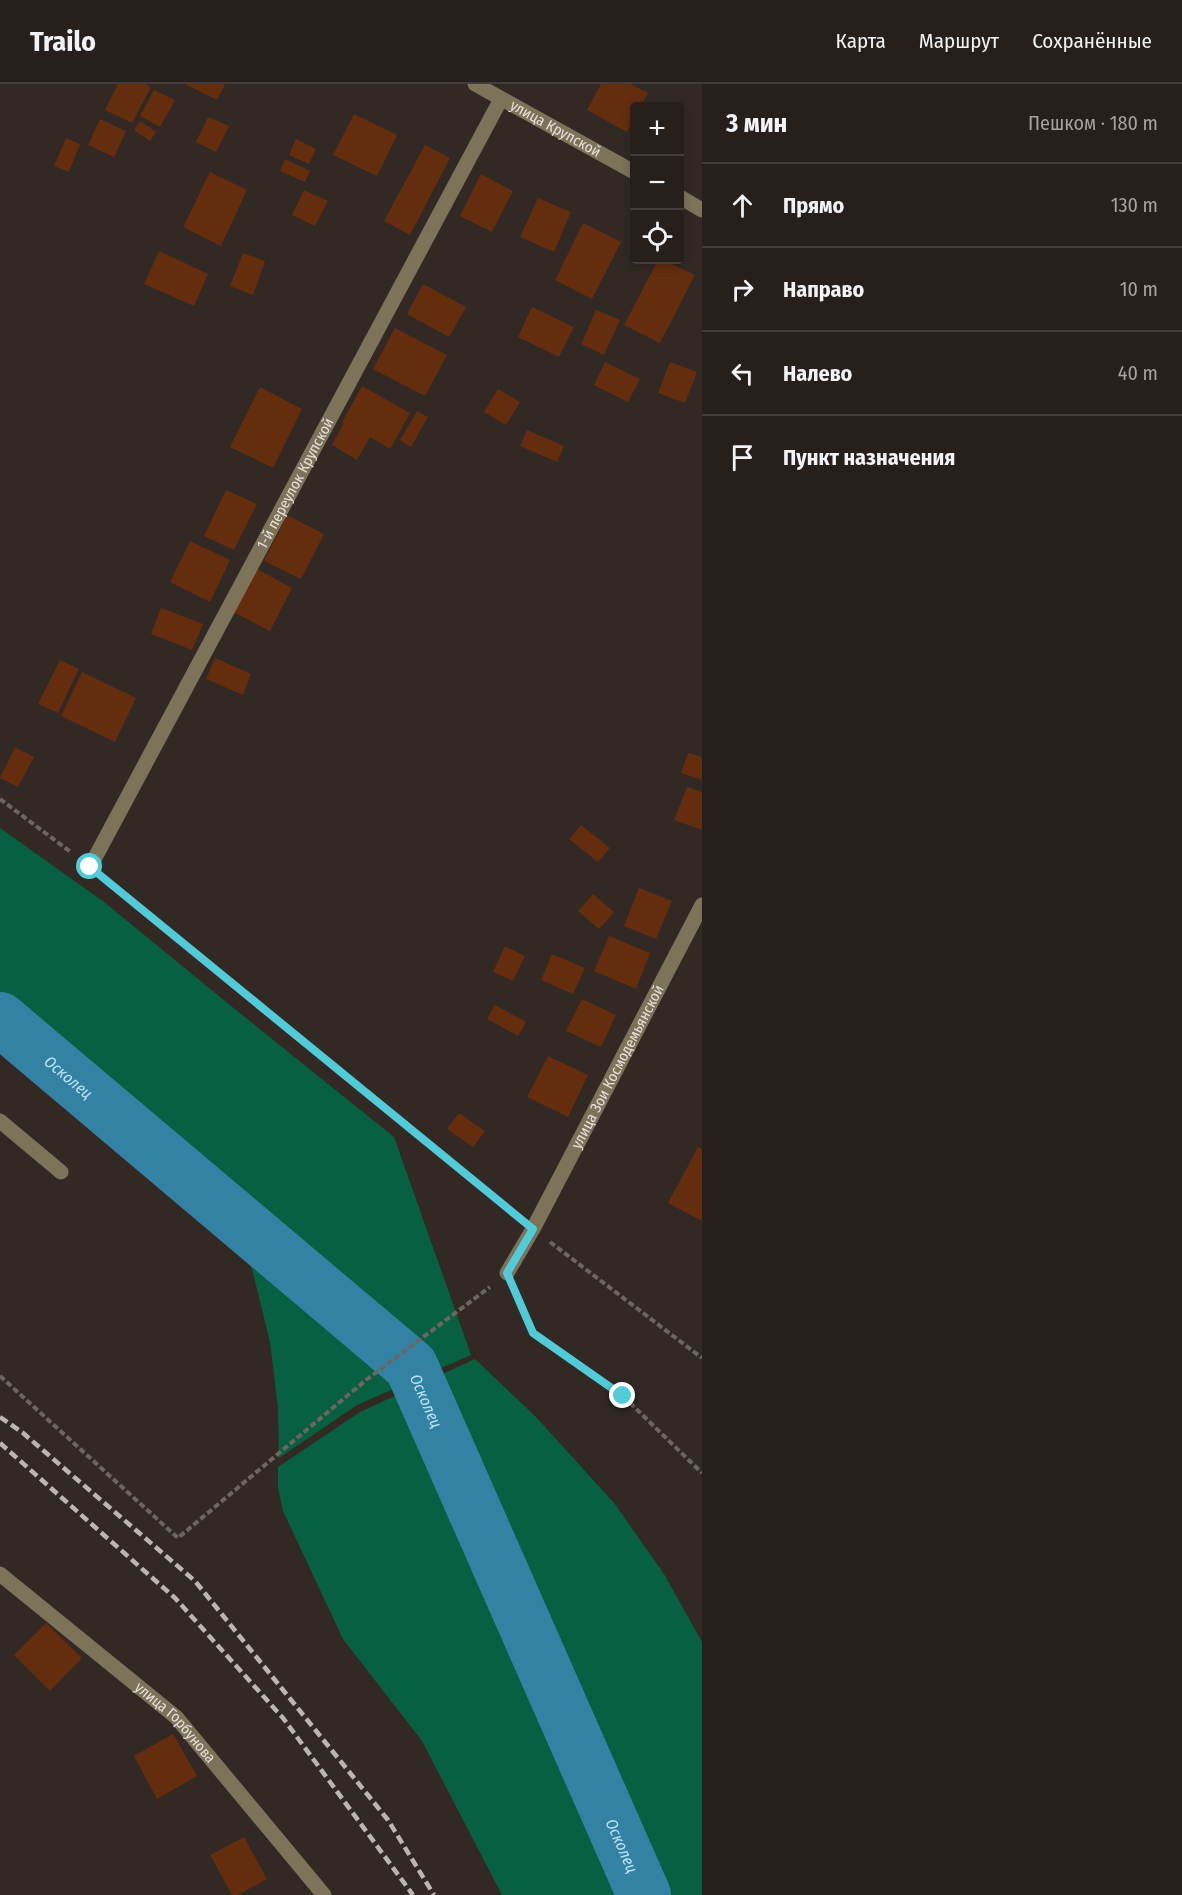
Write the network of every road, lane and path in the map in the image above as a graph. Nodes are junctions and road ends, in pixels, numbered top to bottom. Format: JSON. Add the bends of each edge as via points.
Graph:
{"nodes":[{"id":1,"x":475,"y":84,"type":"edge"},
{"id":2,"x":501,"y":99,"type":"junction"},
{"id":3,"x":630,"y":170,"type":"edge"},
{"id":4,"x":684,"y":199,"type":"edge"},
{"id":5,"x":702,"y":210,"type":"edge"},
{"id":6,"x":0,"y":799,"type":"edge"},
{"id":7,"x":90,"y":867,"type":"junction"},
{"id":8,"x":702,"y":905,"type":"edge"},
{"id":9,"x":0,"y":1121,"type":"edge"},
{"id":10,"x":62,"y":1172,"type":"dead end"},
{"id":11,"x":533,"y":1229,"type":"junction"},
{"id":12,"x":507,"y":1273,"type":"junction"},
{"id":13,"x":702,"y":1358,"type":"edge"},
{"id":14,"x":0,"y":1376,"type":"edge"},
{"id":15,"x":702,"y":1473,"type":"edge"},
{"id":16,"x":0,"y":1574,"type":"edge"},
{"id":17,"x":324,"y":1895,"type":"edge"}],
"edges":[{"from":1,"to":2,"type":"street","name":"улица Крупской"},
{"from":2,"to":3,"type":"street","name":"улица Крупской"},
{"from":2,"to":7,"type":"street","name":"1-й переулок Крупской"},
{"from":4,"to":5,"type":"street"},
{"from":6,"to":7,"type":"path"},
{"from":7,"to":11,"type":"path"},
{"from":8,"to":11,"type":"street","name":"улица Зои Космодемьянской"},
{"from":9,"to":10,"type":"street"},
{"from":11,"to":12,"type":"street","name":"улица Зои Космодемьянской"},
{"from":11,"to":13,"type":"path"},
{"from":12,"to":14,"type":"path","via":[[366,1380],[178,1538]]},
{"from":12,"to":15,"type":"path","via":[[533,1333],[623,1396]]},
{"from":16,"to":17,"type":"street","name":"улица Горбунова","via":[[176,1717]]}]}
